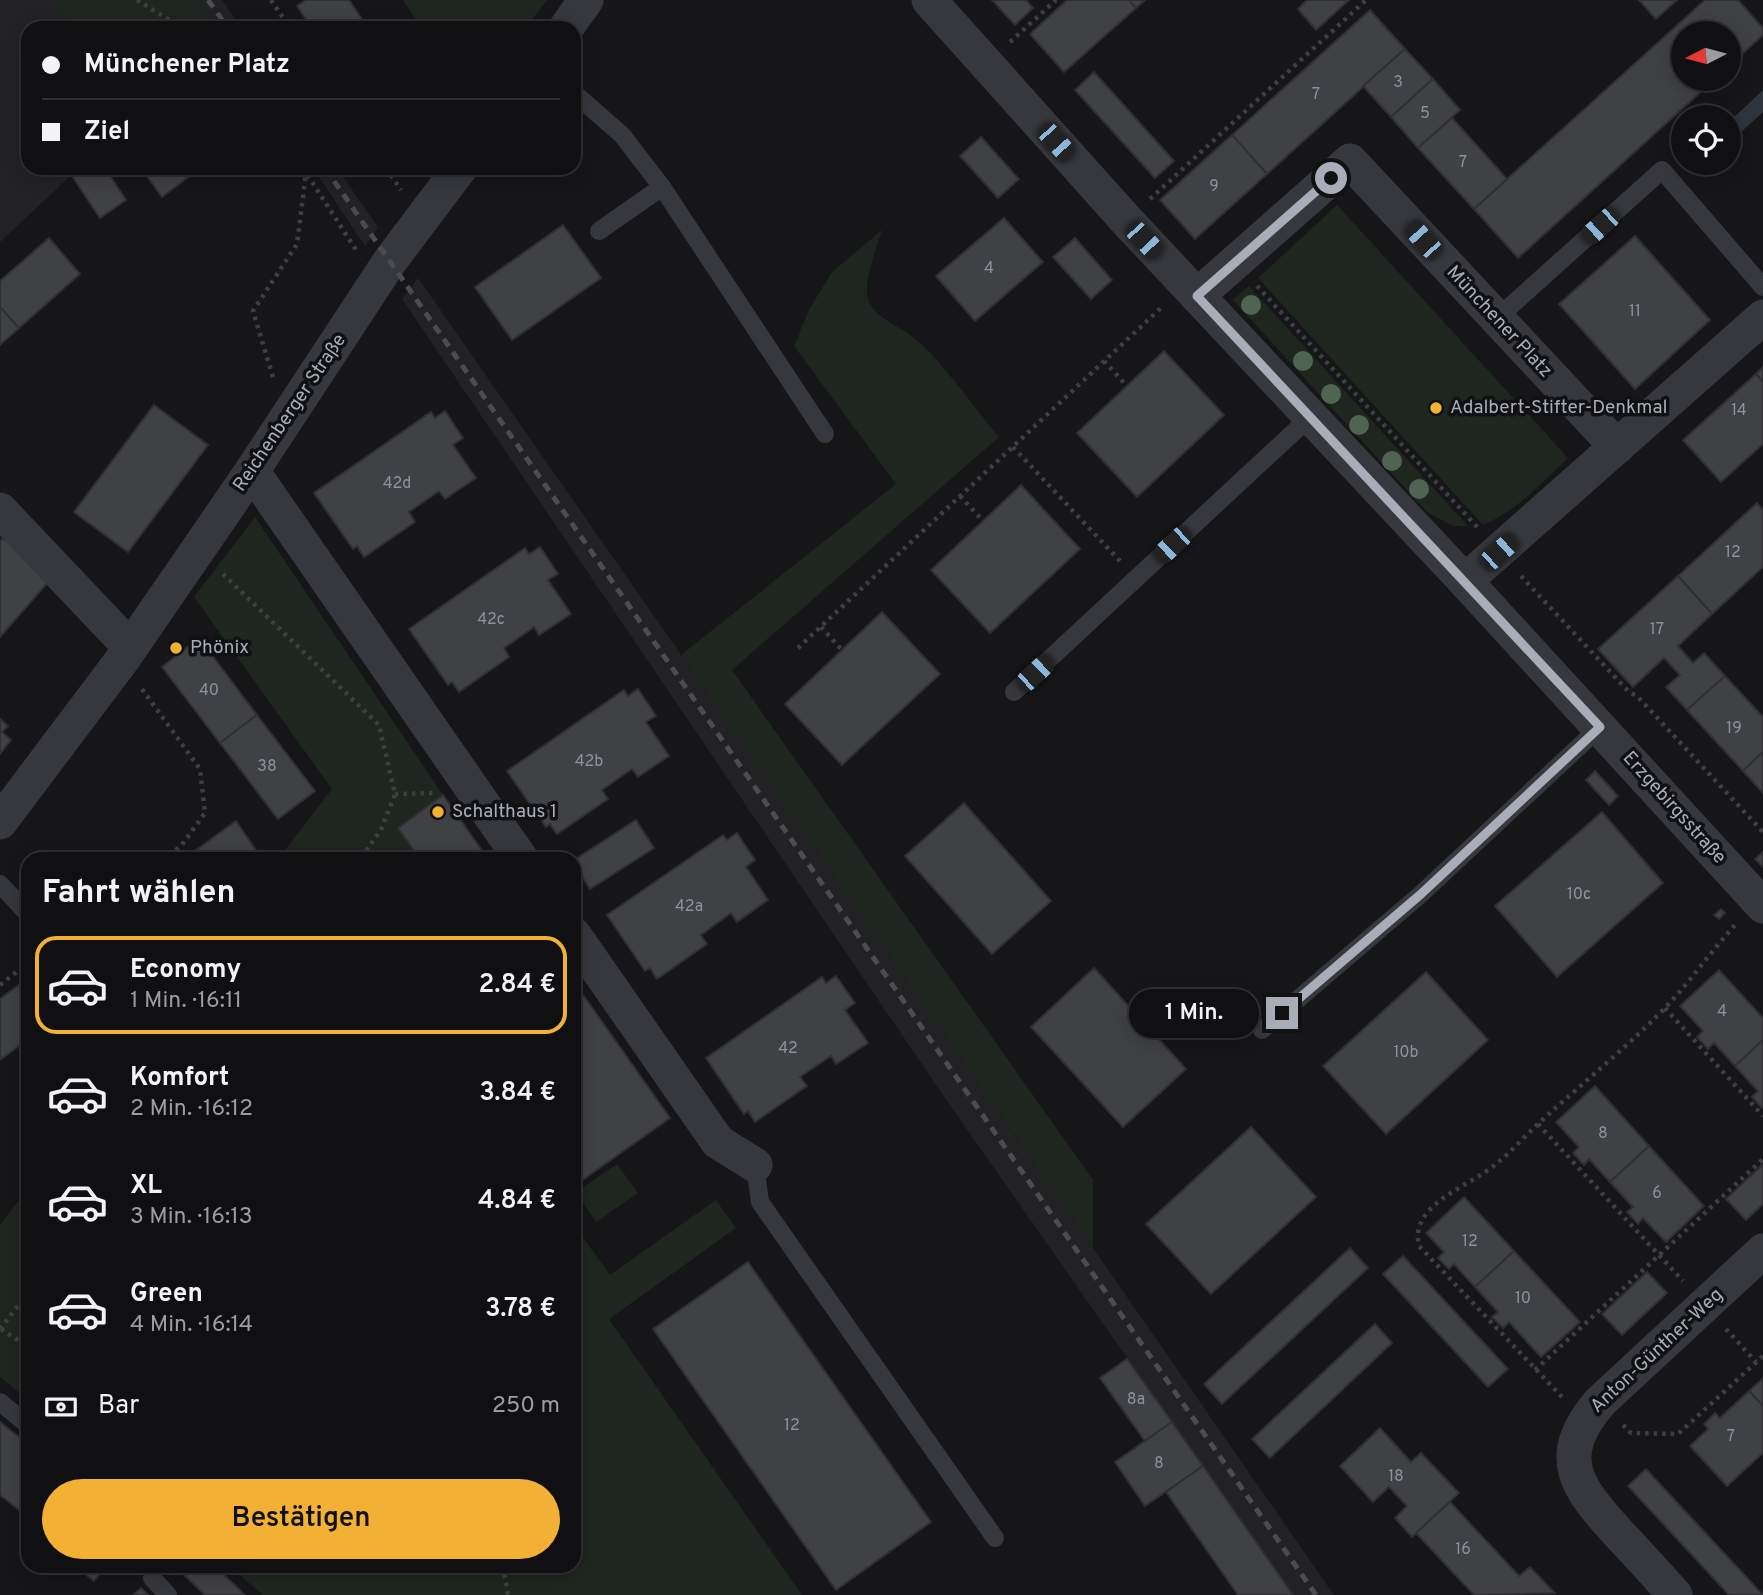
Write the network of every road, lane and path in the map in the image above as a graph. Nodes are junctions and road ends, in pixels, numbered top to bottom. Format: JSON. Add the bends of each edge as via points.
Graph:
{"nodes":[{"id":1,"x":137,"y":0,"type":"edge"},
{"id":2,"x":271,"y":0,"type":"edge"},
{"id":3,"x":586,"y":0,"type":"edge"},
{"id":4,"x":929,"y":0,"type":"edge"},
{"id":5,"x":1056,"y":0,"type":"edge"},
{"id":6,"x":1366,"y":0,"type":"edge"},
{"id":7,"x":171,"y":21,"type":"edge"},
{"id":8,"x":285,"y":21,"type":"edge"},
{"id":9,"x":571,"y":21,"type":"edge"},
{"id":10,"x":986,"y":63,"type":"junction"},
{"id":11,"x":581,"y":99,"type":"edge"},
{"id":12,"x":304,"y":175,"type":"edge"},
{"id":13,"x":308,"y":175,"type":"edge"},
{"id":14,"x":455,"y":175,"type":"edge"},
{"id":15,"x":662,"y":187,"type":"junction"},
{"id":16,"x":1126,"y":221,"type":"junction"},
{"id":17,"x":599,"y":231,"type":"dead end"},
{"id":18,"x":376,"y":282,"type":"junction"},
{"id":19,"x":1763,"y":287,"type":"edge"},
{"id":20,"x":1192,"y":290,"type":"junction"},
{"id":21,"x":1763,"y":317,"type":"edge"},
{"id":22,"x":1496,"y":319,"type":"junction"},
{"id":23,"x":1104,"y":361,"type":"junction"},
{"id":24,"x":275,"y":383,"type":"dead end"},
{"id":25,"x":1127,"y":386,"type":"dead end"},
{"id":26,"x":1310,"y":416,"type":"junction"},
{"id":27,"x":825,"y":434,"type":"dead end"},
{"id":28,"x":1013,"y":447,"type":"junction"},
{"id":29,"x":1617,"y":447,"type":"junction"},
{"id":30,"x":252,"y":471,"type":"junction"},
{"id":31,"x":960,"y":496,"type":"junction"},
{"id":32,"x":0,"y":510,"type":"edge"},
{"id":33,"x":983,"y":521,"type":"dead end"},
{"id":34,"x":197,"y":550,"type":"junction"},
{"id":35,"x":1136,"y":578,"type":"junction"},
{"id":36,"x":1465,"y":581,"type":"junction"},
{"id":37,"x":821,"y":627,"type":"junction"},
{"id":38,"x":798,"y":648,"type":"dead end"},
{"id":39,"x":842,"y":650,"type":"dead end"},
{"id":40,"x":126,"y":654,"type":"junction"},
{"id":41,"x":1014,"y":692,"type":"dead end"},
{"id":42,"x":1600,"y":727,"type":"junction"},
{"id":43,"x":0,"y":822,"type":"edge"},
{"id":44,"x":173,"y":852,"type":"edge"},
{"id":45,"x":365,"y":852,"type":"edge"},
{"id":46,"x":516,"y":852,"type":"edge"},
{"id":47,"x":0,"y":884,"type":"edge"},
{"id":48,"x":1761,"y":904,"type":"edge"},
{"id":49,"x":21,"y":907,"type":"edge"},
{"id":50,"x":581,"y":945,"type":"edge"},
{"id":51,"x":21,"y":968,"type":"edge"},
{"id":52,"x":0,"y":985,"type":"edge"},
{"id":53,"x":1665,"y":1008,"type":"junction"},
{"id":54,"x":1262,"y":1030,"type":"dead end"},
{"id":55,"x":1763,"y":1116,"type":"edge"},
{"id":56,"x":1538,"y":1124,"type":"junction"},
{"id":57,"x":1763,"y":1159,"type":"edge"},
{"id":58,"x":755,"y":1165,"type":"joint"},
{"id":59,"x":1763,"y":1251,"type":"edge"},
{"id":60,"x":1659,"y":1255,"type":"junction"},
{"id":61,"x":21,"y":1302,"type":"edge"},
{"id":62,"x":1704,"y":1305,"type":"junction"},
{"id":63,"x":1,"y":1329,"type":"edge"},
{"id":64,"x":21,"y":1342,"type":"edge"},
{"id":65,"x":1763,"y":1356,"type":"edge"},
{"id":66,"x":1756,"y":1362,"type":"junction"},
{"id":67,"x":1535,"y":1370,"type":"junction"},
{"id":68,"x":0,"y":1402,"type":"edge"},
{"id":69,"x":1592,"y":1411,"type":"junction"},
{"id":70,"x":21,"y":1419,"type":"edge"},
{"id":71,"x":995,"y":1538,"type":"dead end"},
{"id":72,"x":504,"y":1573,"type":"edge"},
{"id":73,"x":152,"y":1578,"type":"dead end"},
{"id":74,"x":168,"y":1595,"type":"edge"},
{"id":75,"x":508,"y":1595,"type":"edge"},
{"id":76,"x":1675,"y":1595,"type":"edge"}],
"edges":[{"from":1,"to":7,"type":"path"},
{"from":2,"to":8,"type":"path"},
{"from":3,"to":9,"type":"street"},
{"from":4,"to":10,"type":"street","name":"Erzgebirgsstraße"},
{"from":5,"to":10,"type":"path"},
{"from":6,"to":16,"type":"path"},
{"from":10,"to":16,"type":"street","name":"Erzgebirgsstraße"},
{"from":11,"to":15,"type":"lane","via":[[622,135]]},
{"from":12,"to":24,"type":"path","via":[[297,244],[253,311]]},
{"from":13,"to":18,"type":"path"},
{"from":14,"to":18,"type":"street","name":"Reichenberger Straße"},
{"from":15,"to":17,"type":"lane"},
{"from":15,"to":27,"type":"lane"},
{"from":16,"to":20,"type":"street","name":"Erzgebirgsstraße"},
{"from":18,"to":30,"type":"street","name":"Reichenberger Straße"},
{"from":19,"to":22,"type":"lane","via":[[1662,170]]},
{"from":20,"to":22,"type":"street","name":"Münchener Platz","via":[[1350,161]]},
{"from":20,"to":23,"type":"path"},
{"from":20,"to":26,"type":"street","name":"Erzgebirgsstraße"},
{"from":21,"to":29,"type":"street"},
{"from":22,"to":29,"type":"street","name":"Münchener Platz"},
{"from":23,"to":25,"type":"path"},
{"from":23,"to":28,"type":"path"},
{"from":26,"to":35,"type":"lane"},
{"from":26,"to":36,"type":"street","name":"Erzgebirgsstraße"},
{"from":28,"to":31,"type":"path"},
{"from":28,"to":35,"type":"path"},
{"from":29,"to":36,"type":"street"},
{"from":30,"to":34,"type":"street","name":"Reichenberger Straße"},
{"from":30,"to":46,"type":"street"},
{"from":31,"to":33,"type":"path"},
{"from":31,"to":37,"type":"path"},
{"from":32,"to":40,"type":"street"},
{"from":34,"to":40,"type":"street","name":"Reichenberger Straße"},
{"from":34,"to":45,"type":"path","via":[[379,725],[395,794],[381,830]]},
{"from":35,"to":41,"type":"lane"},
{"from":36,"to":42,"type":"street","name":"Erzgebirgsstraße"},
{"from":37,"to":38,"type":"path"},
{"from":37,"to":39,"type":"path"},
{"from":40,"to":43,"type":"street","name":"Reichenberger Straße"},
{"from":40,"to":44,"type":"path","via":[[200,769],[205,814]]},
{"from":42,"to":48,"type":"street","name":"Erzgebirgsstraße"},
{"from":42,"to":54,"type":"lane","via":[[1421,894]]},
{"from":47,"to":49,"type":"lane"},
{"from":48,"to":53,"type":"path","via":[[1734,927]]},
{"from":50,"to":58,"type":"street","via":[[718,1142]]},
{"from":51,"to":52,"type":"path"},
{"from":53,"to":55,"type":"path"},
{"from":53,"to":56,"type":"path"},
{"from":56,"to":60,"type":"path"},
{"from":56,"to":67,"type":"path","via":[[1478,1179],[1428,1209],[1416,1233],[1419,1246]]},
{"from":57,"to":60,"type":"path"},
{"from":58,"to":71,"type":"lane","via":[[760,1202]]},
{"from":59,"to":62,"type":"street","name":"Anton-Günther-Weg"},
{"from":60,"to":62,"type":"path"},
{"from":60,"to":67,"type":"path"},
{"from":61,"to":63,"type":"path"},
{"from":62,"to":66,"type":"path"},
{"from":62,"to":69,"type":"street","name":"Anton-Günther-Weg"},
{"from":63,"to":64,"type":"path"},
{"from":65,"to":66,"type":"path"},
{"from":66,"to":69,"type":"path","via":[[1678,1434],[1631,1433]]},
{"from":67,"to":69,"type":"path"},
{"from":68,"to":70,"type":"lane"},
{"from":69,"to":76,"type":"street","name":"Anton-Günther-Weg","via":[[1574,1449],[1579,1484],[1594,1507]]},
{"from":72,"to":75,"type":"path"},
{"from":73,"to":74,"type":"lane"}]}
